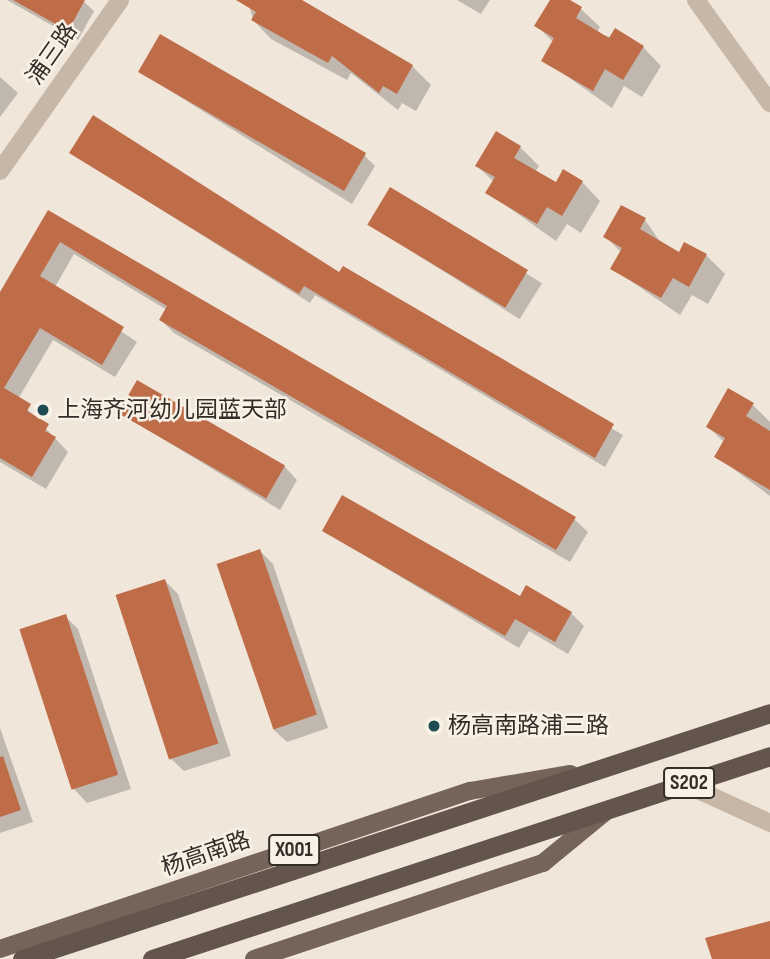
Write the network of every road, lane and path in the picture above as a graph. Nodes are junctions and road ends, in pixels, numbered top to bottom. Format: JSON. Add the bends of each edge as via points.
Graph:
{"nodes":[{"id":1,"x":120,"y":0,"type":"edge"},
{"id":2,"x":696,"y":0,"type":"edge"},
{"id":3,"x":770,"y":103,"type":"edge"},
{"id":4,"x":0,"y":171,"type":"edge"},
{"id":5,"x":770,"y":713,"type":"edge"},
{"id":6,"x":770,"y":756,"type":"edge"},
{"id":7,"x":592,"y":772,"type":"junction"},
{"id":8,"x":685,"y":784,"type":"junction"},
{"id":9,"x":608,"y":809,"type":"junction"},
{"id":10,"x":770,"y":823,"type":"edge"},
{"id":11,"x":0,"y":949,"type":"edge"},
{"id":12,"x":22,"y":959,"type":"edge"},
{"id":13,"x":152,"y":959,"type":"edge"},
{"id":14,"x":254,"y":959,"type":"edge"}],
"edges":[{"from":1,"to":4,"type":"street","name":"浦三路"},
{"from":2,"to":3,"type":"street"},
{"from":5,"to":7,"type":"highway","name":"杨高南路","number":"X001"},
{"from":6,"to":8,"type":"highway","number":"S202"},
{"from":7,"to":11,"type":"main road","name":"杨高南路","number":"X001","via":[[511,779],[470,791]]},
{"from":7,"to":12,"type":"highway","name":"杨高南路","number":"X001"},
{"from":8,"to":9,"type":"highway","number":"S202"},
{"from":8,"to":10,"type":"street"},
{"from":9,"to":13,"type":"highway"},
{"from":9,"to":14,"type":"main road","via":[[543,863]]}]}
